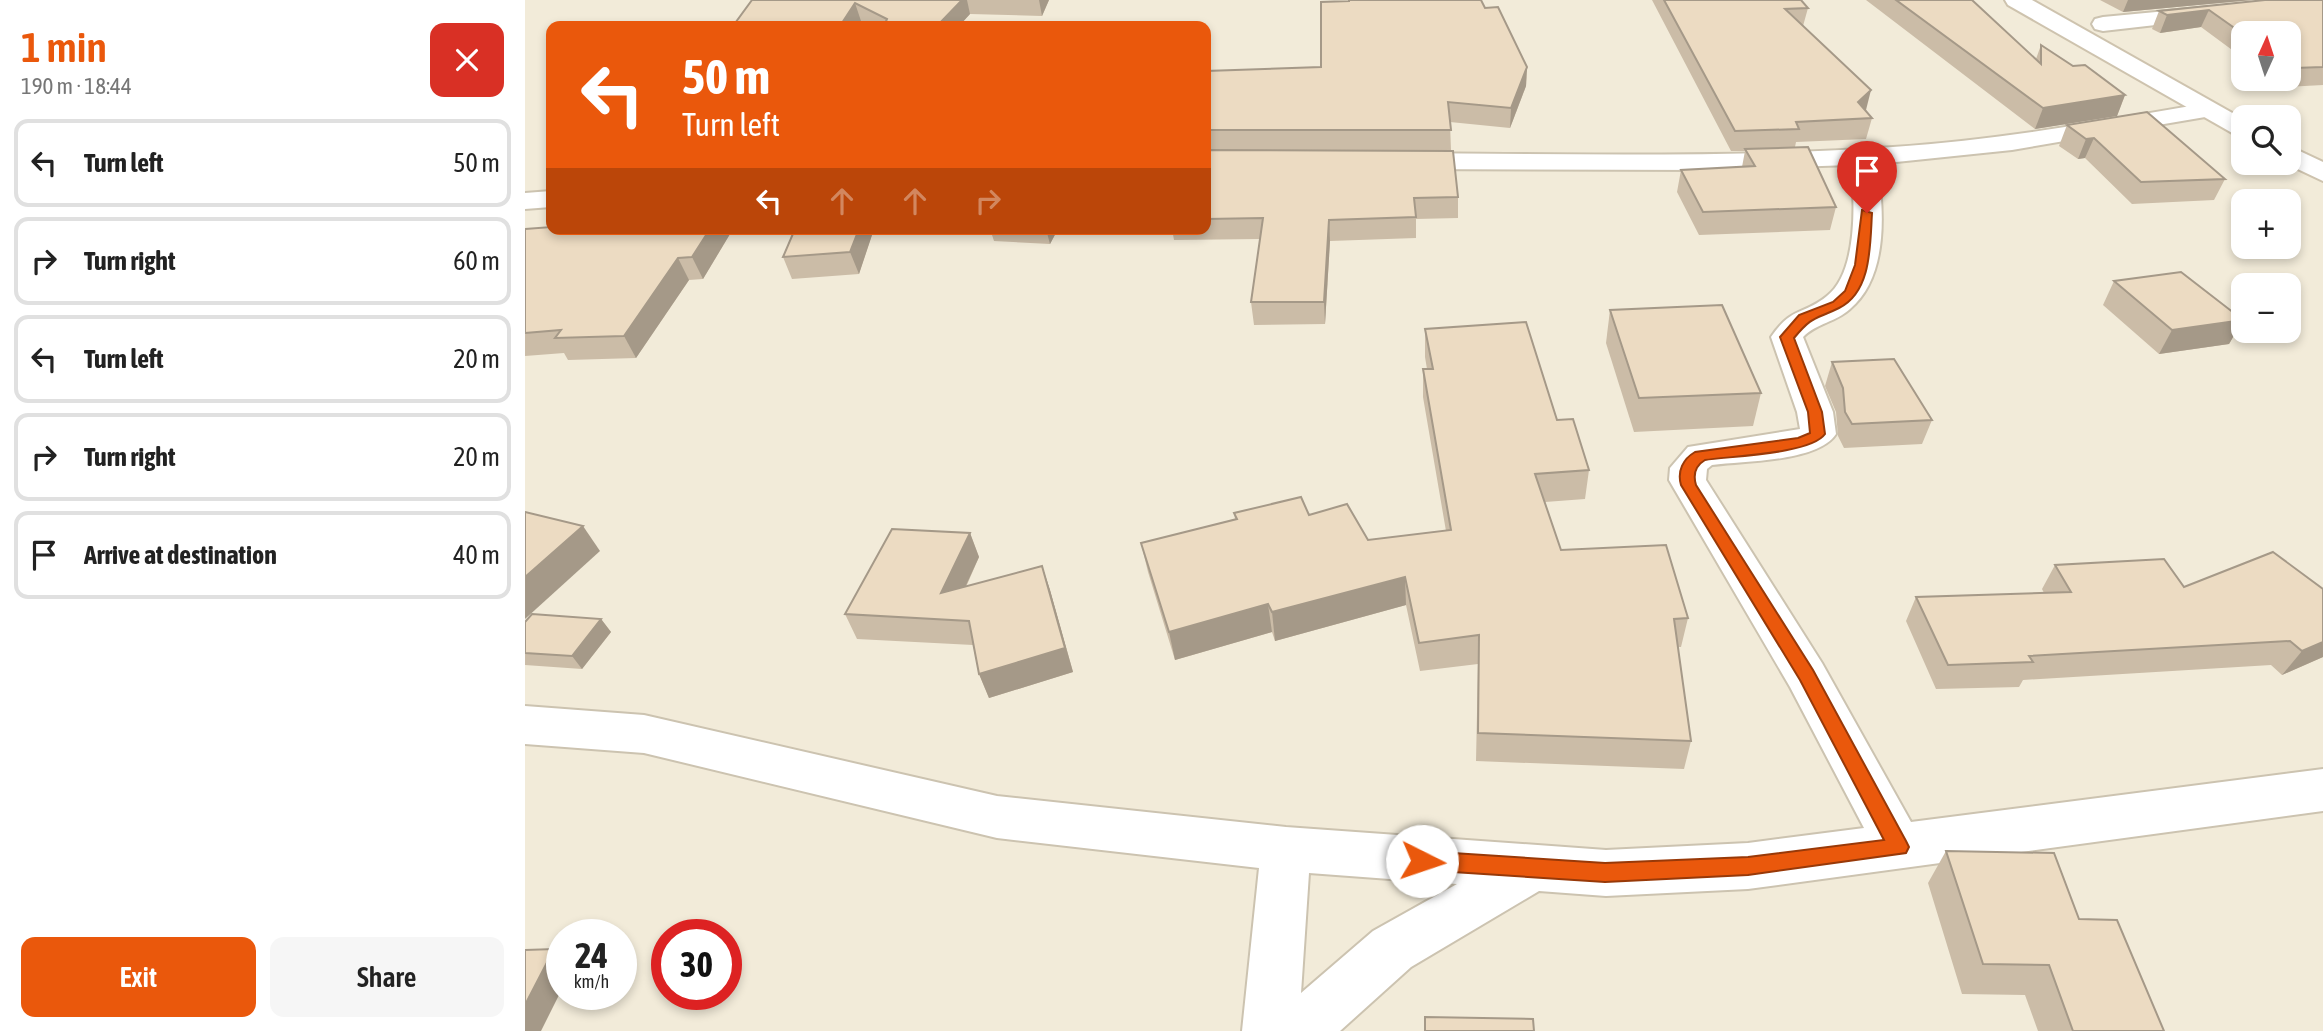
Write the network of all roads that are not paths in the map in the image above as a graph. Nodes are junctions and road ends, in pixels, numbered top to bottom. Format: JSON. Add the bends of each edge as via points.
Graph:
{"nodes":[{"id":1,"x":2016,"y":0,"type":"edge"},
{"id":2,"x":2060,"y":0,"type":"edge"},
{"id":3,"x":2227,"y":12,"type":"edge"},
{"id":4,"x":2103,"y":24,"type":"junction"},
{"id":5,"x":2138,"y":43,"type":"dead end"},
{"id":6,"x":2208,"y":110,"type":"junction"},
{"id":7,"x":2231,"y":122,"type":"edge"},
{"id":8,"x":2301,"y":134,"type":"edge"},
{"id":9,"x":2323,"y":146,"type":"edge"},
{"id":10,"x":1863,"y":156,"type":"junction"},
{"id":11,"x":1371,"y":160,"type":"edge"},
{"id":12,"x":2301,"y":161,"type":"edge"},
{"id":13,"x":2323,"y":173,"type":"edge"},
{"id":14,"x":546,"y":199,"type":"edge"},
{"id":15,"x":525,"y":201,"type":"edge"},
{"id":16,"x":525,"y":724,"type":"edge"},
{"id":17,"x":2323,"y":790,"type":"edge"},
{"id":18,"x":1899,"y":847,"type":"junction"},
{"id":19,"x":1286,"y":849,"type":"junction"},
{"id":20,"x":1533,"y":868,"type":"junction"},
{"id":21,"x":1270,"y":1031,"type":"edge"},
{"id":22,"x":1303,"y":1031,"type":"edge"}],
"edges":[{"from":1,"to":6,"type":"street"},
{"from":2,"to":4,"type":"street"},
{"from":3,"to":4,"type":"street"},
{"from":4,"to":5,"type":"street"},
{"from":6,"to":7,"type":"street"},
{"from":6,"to":10,"type":"street","via":[[2020,142]]},
{"from":8,"to":9,"type":"street"},
{"from":10,"to":11,"type":"street","via":[[1714,161]]},
{"from":10,"to":18,"type":"street","via":[[1866,223],[1861,265],[1851,292],[1837,304],[1803,318],[1787,337],[1815,412],[1818,434],[1798,443],[1701,455],[1693,460],[1686,476],[1806,675]]},
{"from":12,"to":13,"type":"street"},
{"from":14,"to":15,"type":"street"},
{"from":16,"to":19,"type":"street","via":[[644,734],[997,817]]},
{"from":17,"to":18,"type":"street"},
{"from":18,"to":20,"type":"street","via":[[1748,866],[1605,873]]},
{"from":19,"to":20,"type":"street"},
{"from":19,"to":21,"type":"street"},
{"from":20,"to":22,"type":"street","via":[[1392,949],[1330,1001]]}]}
